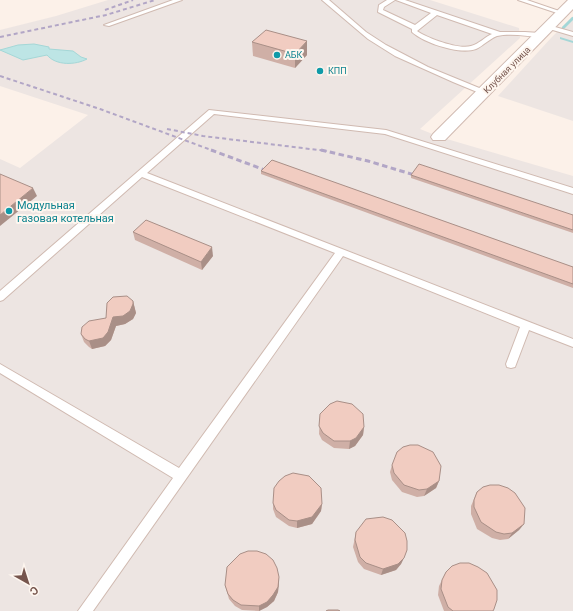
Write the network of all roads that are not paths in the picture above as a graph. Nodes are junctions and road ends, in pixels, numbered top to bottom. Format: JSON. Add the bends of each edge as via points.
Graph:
{"nodes":[{"id":1,"x":179,"y":0,"type":"edge"},
{"id":2,"x":325,"y":0,"type":"edge"},
{"id":3,"x":392,"y":0,"type":"edge"},
{"id":4,"x":399,"y":0,"type":"edge"},
{"id":5,"x":521,"y":0,"type":"edge"},
{"id":6,"x":573,"y":2,"type":"edge"},
{"id":7,"x":562,"y":12,"type":"junction"},
{"id":8,"x":436,"y":13,"type":"junction"},
{"id":9,"x":107,"y":25,"type":"dead end"},
{"id":10,"x":416,"y":28,"type":"junction"},
{"id":11,"x":544,"y":31,"type":"junction"},
{"id":12,"x":500,"y":34,"type":"junction"},
{"id":13,"x":573,"y":34,"type":"edge"},
{"id":14,"x":484,"y":92,"type":"junction"},
{"id":15,"x":437,"y":142,"type":"junction"},
{"id":16,"x":142,"y":174,"type":"junction"},
{"id":17,"x":573,"y":191,"type":"edge"},
{"id":18,"x":340,"y":253,"type":"junction"},
{"id":19,"x":0,"y":297,"type":"edge"},
{"id":20,"x":526,"y":325,"type":"junction"},
{"id":21,"x":573,"y":343,"type":"edge"},
{"id":22,"x":511,"y":364,"type":"dead end"},
{"id":23,"x":0,"y":368,"type":"edge"},
{"id":24,"x":181,"y":476,"type":"junction"},
{"id":25,"x":85,"y":611,"type":"edge"}],
"edges":[{"from":1,"to":9,"type":"lane"},
{"from":2,"to":14,"type":"lane","via":[[372,39],[439,74]]},
{"from":3,"to":10,"type":"lane","via":[[380,6],[380,11]]},
{"from":4,"to":8,"type":"lane"},
{"from":5,"to":7,"type":"lane"},
{"from":6,"to":7,"type":"street","name":"Клубная улица"},
{"from":7,"to":11,"type":"street","name":"Клубная улица"},
{"from":8,"to":10,"type":"lane"},
{"from":8,"to":12,"type":"lane"},
{"from":10,"to":12,"type":"lane","via":[[414,31],[421,37],[460,49],[472,49],[486,38]]},
{"from":11,"to":12,"type":"lane"},
{"from":11,"to":13,"type":"lane"},
{"from":11,"to":14,"type":"street","name":"Клубная улица"},
{"from":14,"to":15,"type":"street","name":"Клубная улица"},
{"from":15,"to":16,"type":"lane","via":[[374,130],[212,112]]},
{"from":15,"to":17,"type":"lane"},
{"from":16,"to":18,"type":"lane"},
{"from":16,"to":19,"type":"lane"},
{"from":18,"to":20,"type":"lane"},
{"from":18,"to":24,"type":"lane"},
{"from":20,"to":21,"type":"lane"},
{"from":20,"to":22,"type":"lane"},
{"from":23,"to":24,"type":"lane"},
{"from":24,"to":25,"type":"lane"}]}
